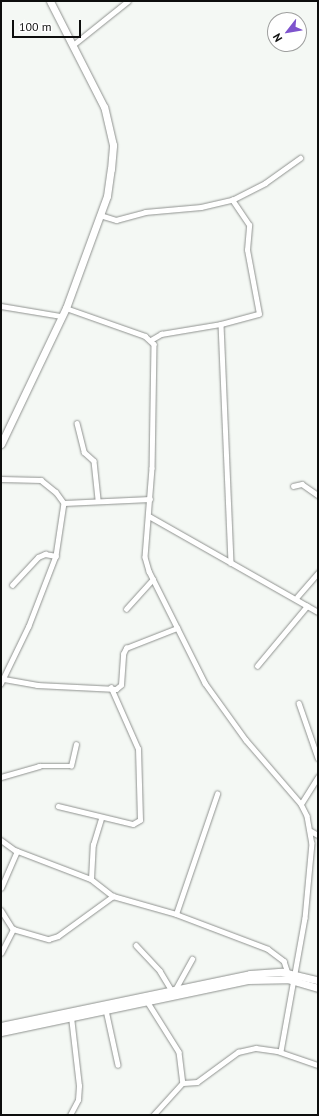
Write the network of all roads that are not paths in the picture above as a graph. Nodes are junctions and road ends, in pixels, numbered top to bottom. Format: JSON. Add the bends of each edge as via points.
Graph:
{"nodes":[{"id":1,"x":50,"y":1,"type":"edge"},
{"id":2,"x":128,"y":1,"type":"edge"},
{"id":3,"x":73,"y":44,"type":"junction"},
{"id":4,"x":300,"y":158,"type":"dead end"},
{"id":5,"x":232,"y":200,"type":"junction"},
{"id":6,"x":100,"y":215,"type":"junction"},
{"id":7,"x":1,"y":306,"type":"edge"},
{"id":8,"x":66,"y":308,"type":"junction"},
{"id":9,"x":61,"y":316,"type":"junction"},
{"id":10,"x":221,"y":324,"type":"junction"},
{"id":11,"x":151,"y":340,"type":"junction"},
{"id":12,"x":77,"y":423,"type":"dead end"},
{"id":13,"x":1,"y":444,"type":"edge"},
{"id":14,"x":1,"y":479,"type":"edge"},
{"id":15,"x":293,"y":486,"type":"dead end"},
{"id":16,"x":318,"y":495,"type":"edge"},
{"id":17,"x":150,"y":499,"type":"junction"},
{"id":18,"x":98,"y":500,"type":"junction"},
{"id":19,"x":64,"y":502,"type":"junction"},
{"id":20,"x":149,"y":516,"type":"junction"},
{"id":21,"x":56,"y":556,"type":"junction"},
{"id":22,"x":231,"y":562,"type":"junction"},
{"id":23,"x":318,"y":573,"type":"edge"},
{"id":24,"x":153,"y":580,"type":"junction"},
{"id":25,"x":12,"y":585,"type":"dead end"},
{"id":26,"x":297,"y":597,"type":"junction"},
{"id":27,"x":307,"y":606,"type":"junction"},
{"id":28,"x":126,"y":609,"type":"dead end"},
{"id":29,"x":318,"y":612,"type":"edge"},
{"id":30,"x":177,"y":628,"type":"junction"},
{"id":31,"x":257,"y":666,"type":"dead end"},
{"id":32,"x":2,"y":682,"type":"edge"},
{"id":33,"x":111,"y":688,"type":"junction"},
{"id":34,"x":299,"y":703,"type":"dead end"},
{"id":35,"x":76,"y":745,"type":"dead end"},
{"id":36,"x":318,"y":758,"type":"edge"},
{"id":37,"x":1,"y":777,"type":"edge"},
{"id":38,"x":318,"y":777,"type":"edge"},
{"id":39,"x":217,"y":794,"type":"dead end"},
{"id":40,"x":301,"y":804,"type":"junction"},
{"id":41,"x":58,"y":806,"type":"dead end"},
{"id":42,"x":101,"y":819,"type":"junction"},
{"id":43,"x":311,"y":831,"type":"junction"},
{"id":44,"x":318,"y":835,"type":"edge"},
{"id":45,"x":1,"y":840,"type":"edge"},
{"id":46,"x":17,"y":851,"type":"junction"},
{"id":47,"x":91,"y":879,"type":"junction"},
{"id":48,"x":1,"y":888,"type":"edge"},
{"id":49,"x":113,"y":896,"type":"junction"},
{"id":50,"x":1,"y":910,"type":"edge"},
{"id":51,"x":176,"y":914,"type":"junction"},
{"id":52,"x":13,"y":929,"type":"junction"},
{"id":53,"x":136,"y":945,"type":"dead end"},
{"id":54,"x":1,"y":953,"type":"edge"},
{"id":55,"x":192,"y":959,"type":"dead end"},
{"id":56,"x":293,"y":976,"type":"junction"},
{"id":57,"x":318,"y":980,"type":"edge"},
{"id":58,"x":318,"y":988,"type":"edge"},
{"id":59,"x":173,"y":989,"type":"junction"},
{"id":60,"x":147,"y":1001,"type":"junction"},
{"id":61,"x":106,"y":1010,"type":"junction"},
{"id":62,"x":71,"y":1017,"type":"junction"},
{"id":63,"x":1,"y":1026,"type":"edge"},
{"id":64,"x":1,"y":1032,"type":"edge"},
{"id":65,"x":281,"y":1052,"type":"junction"},
{"id":66,"x":118,"y":1065,"type":"dead end"},
{"id":67,"x":318,"y":1065,"type":"edge"},
{"id":68,"x":183,"y":1083,"type":"junction"},
{"id":69,"x":70,"y":1115,"type":"edge"},
{"id":70,"x":154,"y":1115,"type":"edge"}],
"edges":[{"from":1,"to":3,"type":"main road"},
{"from":2,"to":3,"type":"street"},
{"from":3,"to":6,"type":"main road","via":[[92,78],[110,126],[111,169]]},
{"from":4,"to":5,"type":"street","via":[[265,183]]},
{"from":5,"to":6,"type":"street","via":[[201,207],[145,212],[116,220]]},
{"from":5,"to":10,"type":"street","via":[[249,225],[247,250],[260,311],[258,316]]},
{"from":6,"to":8,"type":"main road"},
{"from":7,"to":9,"type":"street"},
{"from":8,"to":9,"type":"main road"},
{"from":8,"to":11,"type":"street"},
{"from":9,"to":13,"type":"main road"},
{"from":10,"to":11,"type":"street","via":[[171,332]]},
{"from":10,"to":22,"type":"street"},
{"from":11,"to":17,"type":"street","via":[[154,344]]},
{"from":12,"to":18,"type":"street","via":[[84,452],[94,461]]},
{"from":14,"to":19,"type":"street","via":[[41,480]]},
{"from":15,"to":16,"type":"street","via":[[302,484]]},
{"from":17,"to":18,"type":"street"},
{"from":17,"to":20,"type":"street"},
{"from":18,"to":19,"type":"street"},
{"from":19,"to":21,"type":"street"},
{"from":20,"to":22,"type":"street"},
{"from":20,"to":24,"type":"street","via":[[145,557]]},
{"from":21,"to":25,"type":"street","via":[[45,554],[38,557]]},
{"from":21,"to":32,"type":"street"},
{"from":22,"to":26,"type":"street"},
{"from":23,"to":26,"type":"street"},
{"from":24,"to":28,"type":"street"},
{"from":24,"to":30,"type":"street"},
{"from":26,"to":27,"type":"street"},
{"from":27,"to":29,"type":"street"},
{"from":27,"to":31,"type":"street"},
{"from":30,"to":33,"type":"street","via":[[126,648],[123,654],[121,685]]},
{"from":30,"to":40,"type":"street","via":[[218,701],[246,740]]},
{"from":32,"to":33,"type":"street","via":[[37,686]]},
{"from":33,"to":42,"type":"street","via":[[138,749],[140,820],[133,824]]},
{"from":34,"to":36,"type":"street"},
{"from":35,"to":37,"type":"street","via":[[73,763],[68,767],[40,766]]},
{"from":38,"to":40,"type":"street"},
{"from":39,"to":51,"type":"street"},
{"from":40,"to":43,"type":"street"},
{"from":41,"to":42,"type":"street"},
{"from":42,"to":47,"type":"street","via":[[92,852]]},
{"from":43,"to":44,"type":"street"},
{"from":43,"to":56,"type":"street","via":[[306,911]]},
{"from":45,"to":46,"type":"street"},
{"from":46,"to":47,"type":"street"},
{"from":46,"to":48,"type":"street"},
{"from":47,"to":49,"type":"street"},
{"from":49,"to":51,"type":"street"},
{"from":49,"to":52,"type":"street","via":[[58,936],[49,939]]},
{"from":50,"to":52,"type":"street"},
{"from":51,"to":56,"type":"street","via":[[278,955]]},
{"from":52,"to":54,"type":"street"},
{"from":53,"to":59,"type":"street"},
{"from":55,"to":59,"type":"street"},
{"from":56,"to":57,"type":"main road"},
{"from":56,"to":58,"type":"main road"},
{"from":56,"to":59,"type":"main road","via":[[250,974]]},
{"from":56,"to":60,"type":"main road","via":[[248,980]]},
{"from":56,"to":65,"type":"street"},
{"from":59,"to":63,"type":"main road"},
{"from":60,"to":61,"type":"main road"},
{"from":60,"to":68,"type":"street","via":[[179,1052]]},
{"from":61,"to":62,"type":"main road"},
{"from":61,"to":66,"type":"street"},
{"from":62,"to":64,"type":"main road"},
{"from":62,"to":69,"type":"street","via":[[79,1086],[78,1100]]},
{"from":65,"to":67,"type":"street"},
{"from":65,"to":68,"type":"street","via":[[256,1048],[238,1052],[196,1082]]},
{"from":68,"to":70,"type":"street"}]}
